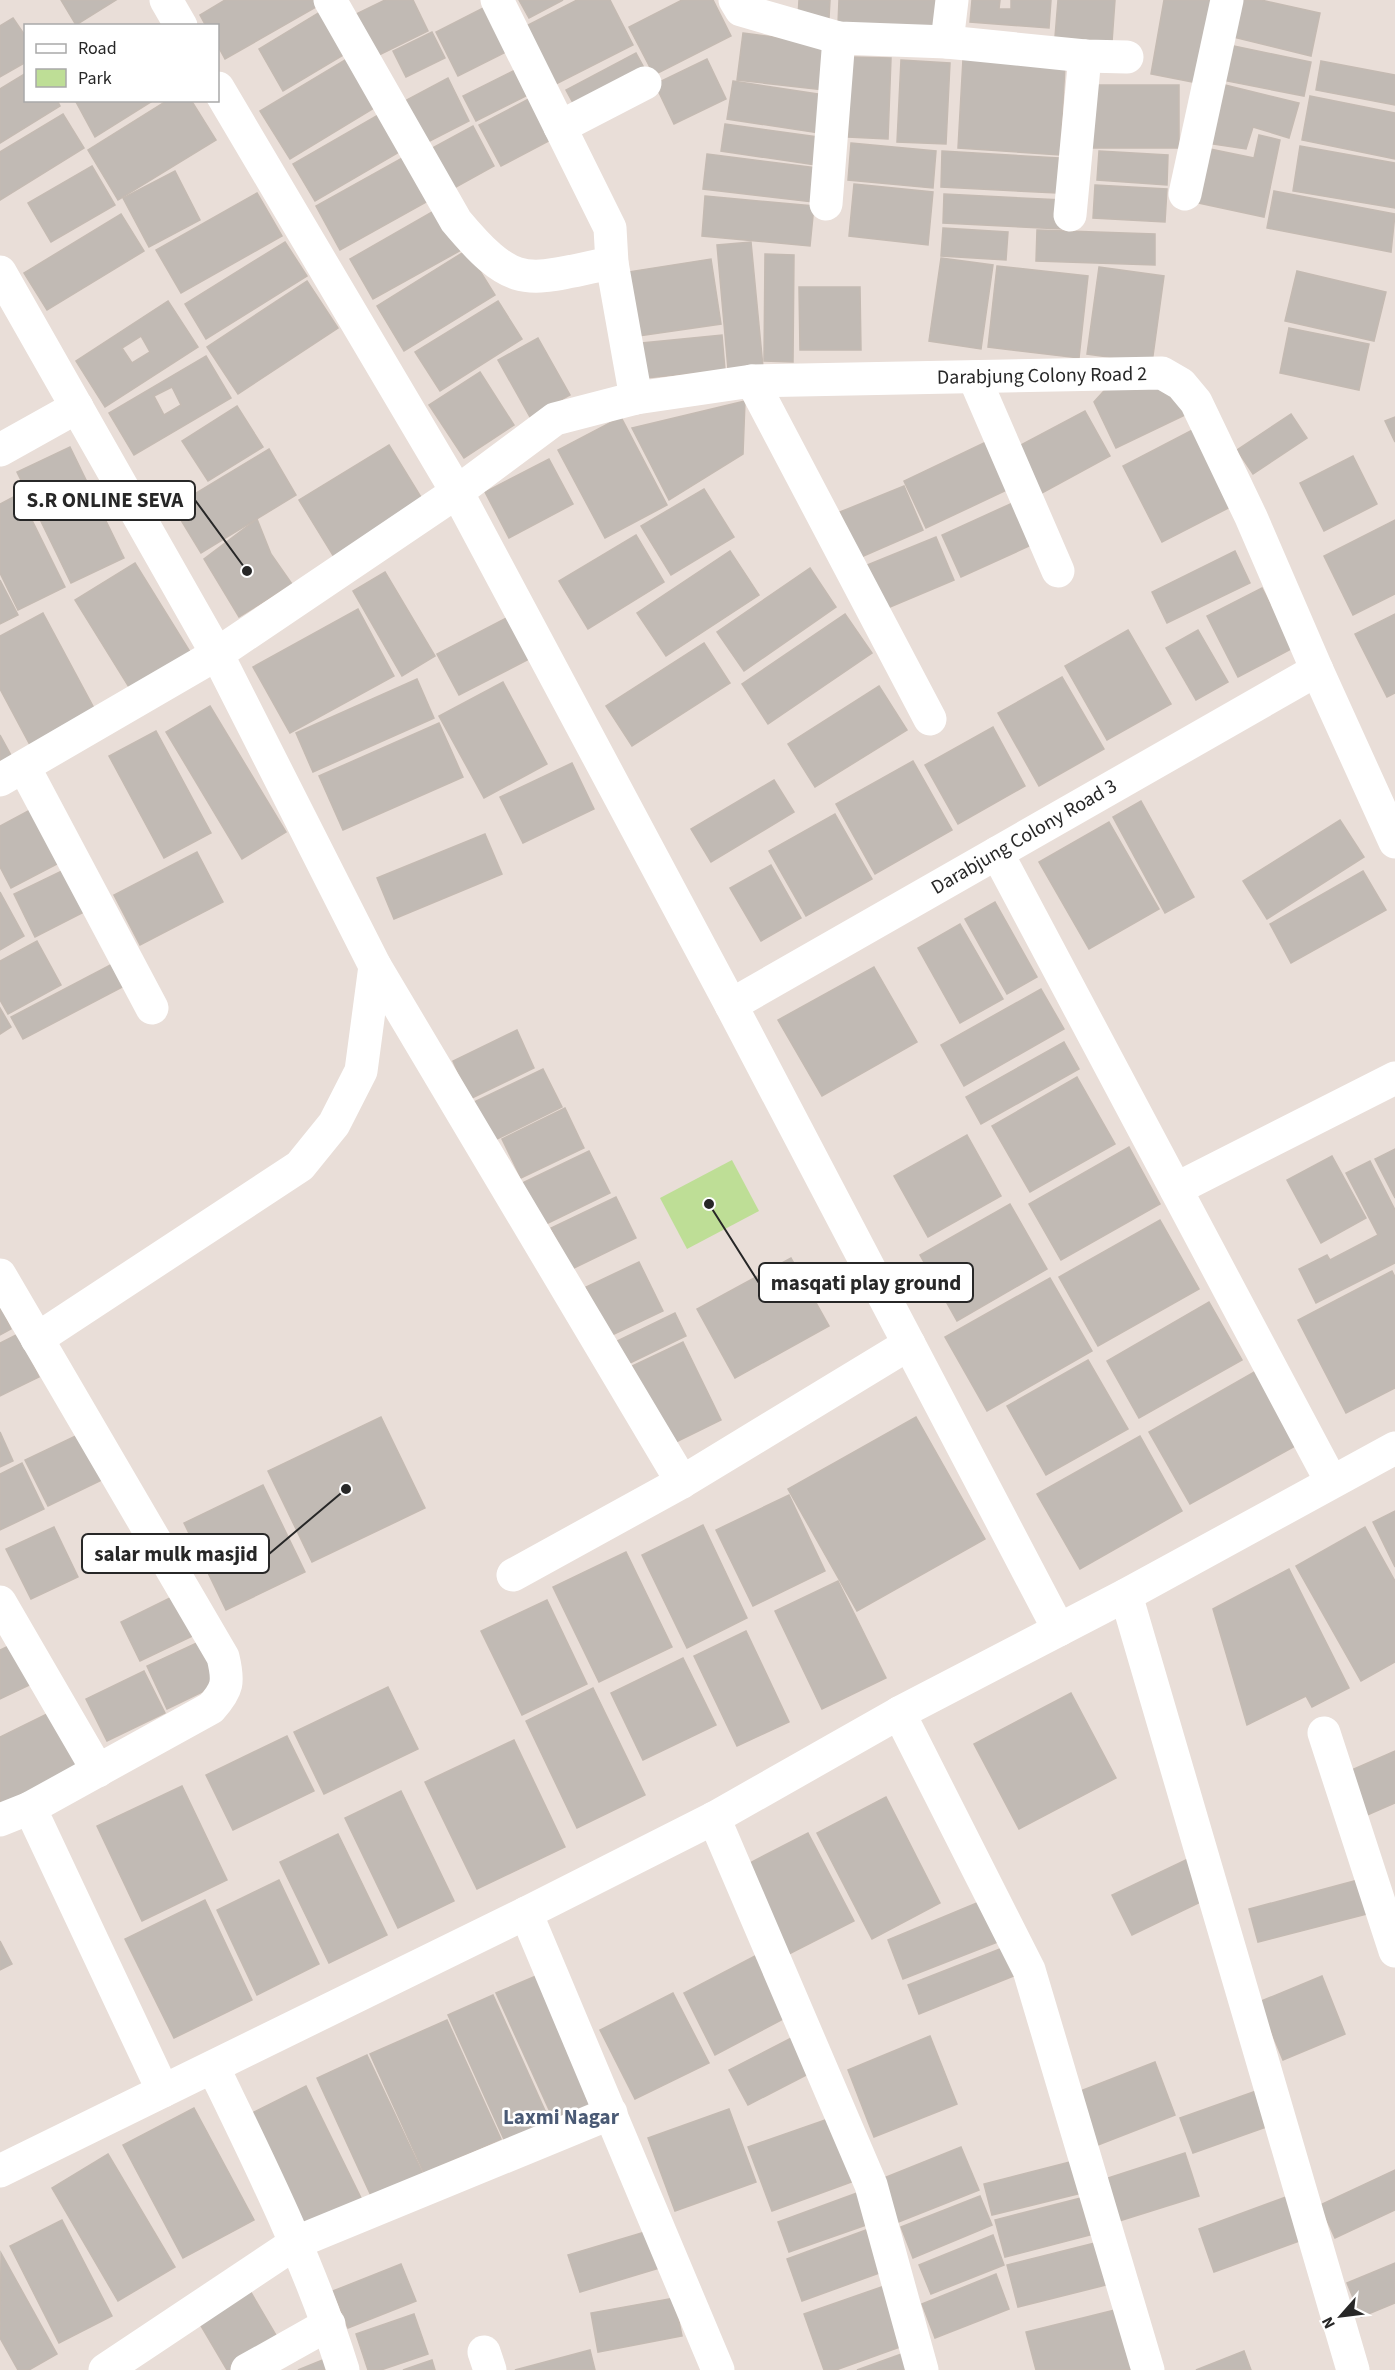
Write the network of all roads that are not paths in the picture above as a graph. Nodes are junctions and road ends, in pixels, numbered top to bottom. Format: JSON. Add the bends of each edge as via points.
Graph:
{"nodes":[{"id":1,"x":165,"y":0,"type":"edge"},
{"id":2,"x":330,"y":0,"type":"edge"},
{"id":3,"x":497,"y":0,"type":"edge"},
{"id":4,"x":735,"y":0,"type":"edge"},
{"id":5,"x":952,"y":0,"type":"edge"},
{"id":6,"x":1227,"y":0,"type":"edge"},
{"id":7,"x":180,"y":24,"type":"edge"},
{"id":8,"x":839,"y":38,"type":"junction"},
{"id":9,"x":947,"y":42,"type":"junction"},
{"id":10,"x":1084,"y":56,"type":"junction"},
{"id":11,"x":1127,"y":57,"type":"dead end"},
{"id":12,"x":645,"y":83,"type":"dead end"},
{"id":13,"x":219,"y":90,"type":"edge"},
{"id":14,"x":560,"y":127,"type":"junction"},
{"id":15,"x":1185,"y":194,"type":"dead end"},
{"id":16,"x":826,"y":204,"type":"dead end"},
{"id":17,"x":1070,"y":215,"type":"dead end"},
{"id":18,"x":612,"y":263,"type":"junction"},
{"id":19,"x":0,"y":272,"type":"edge"},
{"id":20,"x":974,"y":378,"type":"junction"},
{"id":21,"x":752,"y":381,"type":"junction"},
{"id":22,"x":636,"y":398,"type":"junction"},
{"id":23,"x":77,"y":407,"type":"junction"},
{"id":24,"x":0,"y":450,"type":"edge"},
{"id":25,"x":457,"y":492,"type":"junction"},
{"id":26,"x":1058,"y":571,"type":"dead end"},
{"id":27,"x":217,"y":654,"type":"junction"},
{"id":28,"x":1317,"y":670,"type":"junction"},
{"id":29,"x":930,"y":719,"type":"dead end"},
{"id":30,"x":12,"y":774,"type":"edge"},
{"id":31,"x":1395,"y":842,"type":"edge"},
{"id":32,"x":997,"y":852,"type":"junction"},
{"id":33,"x":375,"y":966,"type":"junction"},
{"id":34,"x":731,"y":1005,"type":"junction"},
{"id":35,"x":152,"y":1008,"type":"dead end"},
{"id":36,"x":1395,"y":1078,"type":"edge"},
{"id":37,"x":1176,"y":1189,"type":"junction"},
{"id":38,"x":0,"y":1275,"type":"edge"},
{"id":39,"x":37,"y":1340,"type":"junction"},
{"id":40,"x":909,"y":1344,"type":"junction"},
{"id":41,"x":1395,"y":1448,"type":"edge"},
{"id":42,"x":1331,"y":1481,"type":"junction"},
{"id":43,"x":682,"y":1482,"type":"junction"},
{"id":44,"x":513,"y":1575,"type":"dead end"},
{"id":45,"x":1126,"y":1595,"type":"junction"},
{"id":46,"x":0,"y":1602,"type":"edge"},
{"id":47,"x":1059,"y":1630,"type":"junction"},
{"id":48,"x":899,"y":1713,"type":"junction"},
{"id":49,"x":1324,"y":1733,"type":"dead end"},
{"id":50,"x":98,"y":1771,"type":"junction"},
{"id":51,"x":30,"y":1808,"type":"junction"},
{"id":52,"x":714,"y":1818,"type":"junction"},
{"id":53,"x":0,"y":1820,"type":"edge"},
{"id":54,"x":526,"y":1913,"type":"junction"},
{"id":55,"x":1395,"y":1951,"type":"edge"},
{"id":56,"x":213,"y":2067,"type":"junction"},
{"id":57,"x":163,"y":2091,"type":"junction"},
{"id":58,"x":610,"y":2113,"type":"junction"},
{"id":59,"x":0,"y":2170,"type":"edge"},
{"id":60,"x":297,"y":2242,"type":"junction"},
{"id":61,"x":329,"y":2325,"type":"junction"},
{"id":62,"x":105,"y":2370,"type":"edge"},
{"id":63,"x":247,"y":2370,"type":"edge"},
{"id":64,"x":343,"y":2370,"type":"edge"},
{"id":65,"x":718,"y":2370,"type":"edge"},
{"id":66,"x":922,"y":2370,"type":"edge"},
{"id":67,"x":1149,"y":2370,"type":"edge"},
{"id":68,"x":1353,"y":2370,"type":"edge"}],
"edges":[{"from":1,"to":7,"type":"street"},
{"from":2,"to":18,"type":"street","via":[[456,221],[484,252],[502,268],[519,276],[553,276]]},
{"from":3,"to":14,"type":"street"},
{"from":4,"to":8,"type":"street","via":[[741,10]]},
{"from":5,"to":9,"type":"street"},
{"from":6,"to":15,"type":"street"},
{"from":8,"to":9,"type":"street"},
{"from":8,"to":16,"type":"street"},
{"from":9,"to":10,"type":"street"},
{"from":10,"to":11,"type":"street"},
{"from":10,"to":17,"type":"street"},
{"from":12,"to":14,"type":"street"},
{"from":13,"to":25,"type":"street"},
{"from":14,"to":18,"type":"street","via":[[610,228]]},
{"from":18,"to":22,"type":"street"},
{"from":19,"to":23,"type":"street"},
{"from":20,"to":21,"type":"street","name":"Darabjung Colony Road 2"},
{"from":20,"to":26,"type":"street"},
{"from":20,"to":28,"type":"street","name":"Darabjung Colony Road 2","via":[[1162,373],[1181,384],[1196,402],[1251,517]]},
{"from":21,"to":22,"type":"street","name":"Darabjung Colony Road 2"},
{"from":21,"to":29,"type":"street"},
{"from":22,"to":25,"type":"street","name":"Darabjung Colony Road 2","via":[[555,419]]},
{"from":23,"to":24,"type":"street"},
{"from":23,"to":27,"type":"street"},
{"from":25,"to":27,"type":"street","name":"Darabjung Colony Road 2"},
{"from":25,"to":34,"type":"street"},
{"from":27,"to":30,"type":"street","name":"Darabjung Colony Road 2"},
{"from":27,"to":33,"type":"street"},
{"from":28,"to":31,"type":"street","name":"Darabjung Colony Road 2"},
{"from":28,"to":32,"type":"street","name":"Darabjung Colony Road 3"},
{"from":30,"to":35,"type":"street"},
{"from":32,"to":34,"type":"street","name":"Darabjung Colony Road 3"},
{"from":32,"to":37,"type":"street"},
{"from":33,"to":39,"type":"street","via":[[361,1071],[334,1124],[300,1166]]},
{"from":33,"to":43,"type":"street"},
{"from":34,"to":40,"type":"street"},
{"from":36,"to":37,"type":"street"},
{"from":37,"to":42,"type":"street"},
{"from":38,"to":39,"type":"street"},
{"from":39,"to":50,"type":"street","via":[[223,1657],[228,1677],[224,1694],[211,1708]]},
{"from":40,"to":43,"type":"street"},
{"from":40,"to":47,"type":"street"},
{"from":41,"to":42,"type":"street"},
{"from":42,"to":45,"type":"street"},
{"from":43,"to":44,"type":"street"},
{"from":45,"to":47,"type":"street"},
{"from":45,"to":68,"type":"street"},
{"from":46,"to":50,"type":"street"},
{"from":47,"to":48,"type":"street"},
{"from":48,"to":52,"type":"street"},
{"from":48,"to":67,"type":"street","via":[[1029,1970]]},
{"from":49,"to":55,"type":"street"},
{"from":50,"to":51,"type":"street"},
{"from":51,"to":53,"type":"street"},
{"from":51,"to":57,"type":"street"},
{"from":52,"to":54,"type":"street"},
{"from":52,"to":66,"type":"street","via":[[871,2186]]},
{"from":54,"to":56,"type":"street"},
{"from":54,"to":58,"type":"street"},
{"from":56,"to":57,"type":"street"},
{"from":56,"to":60,"type":"street"},
{"from":57,"to":59,"type":"street"},
{"from":58,"to":60,"type":"street"},
{"from":58,"to":65,"type":"street"},
{"from":60,"to":61,"type":"street"},
{"from":60,"to":62,"type":"street"},
{"from":61,"to":63,"type":"street"},
{"from":61,"to":64,"type":"street"}]}
